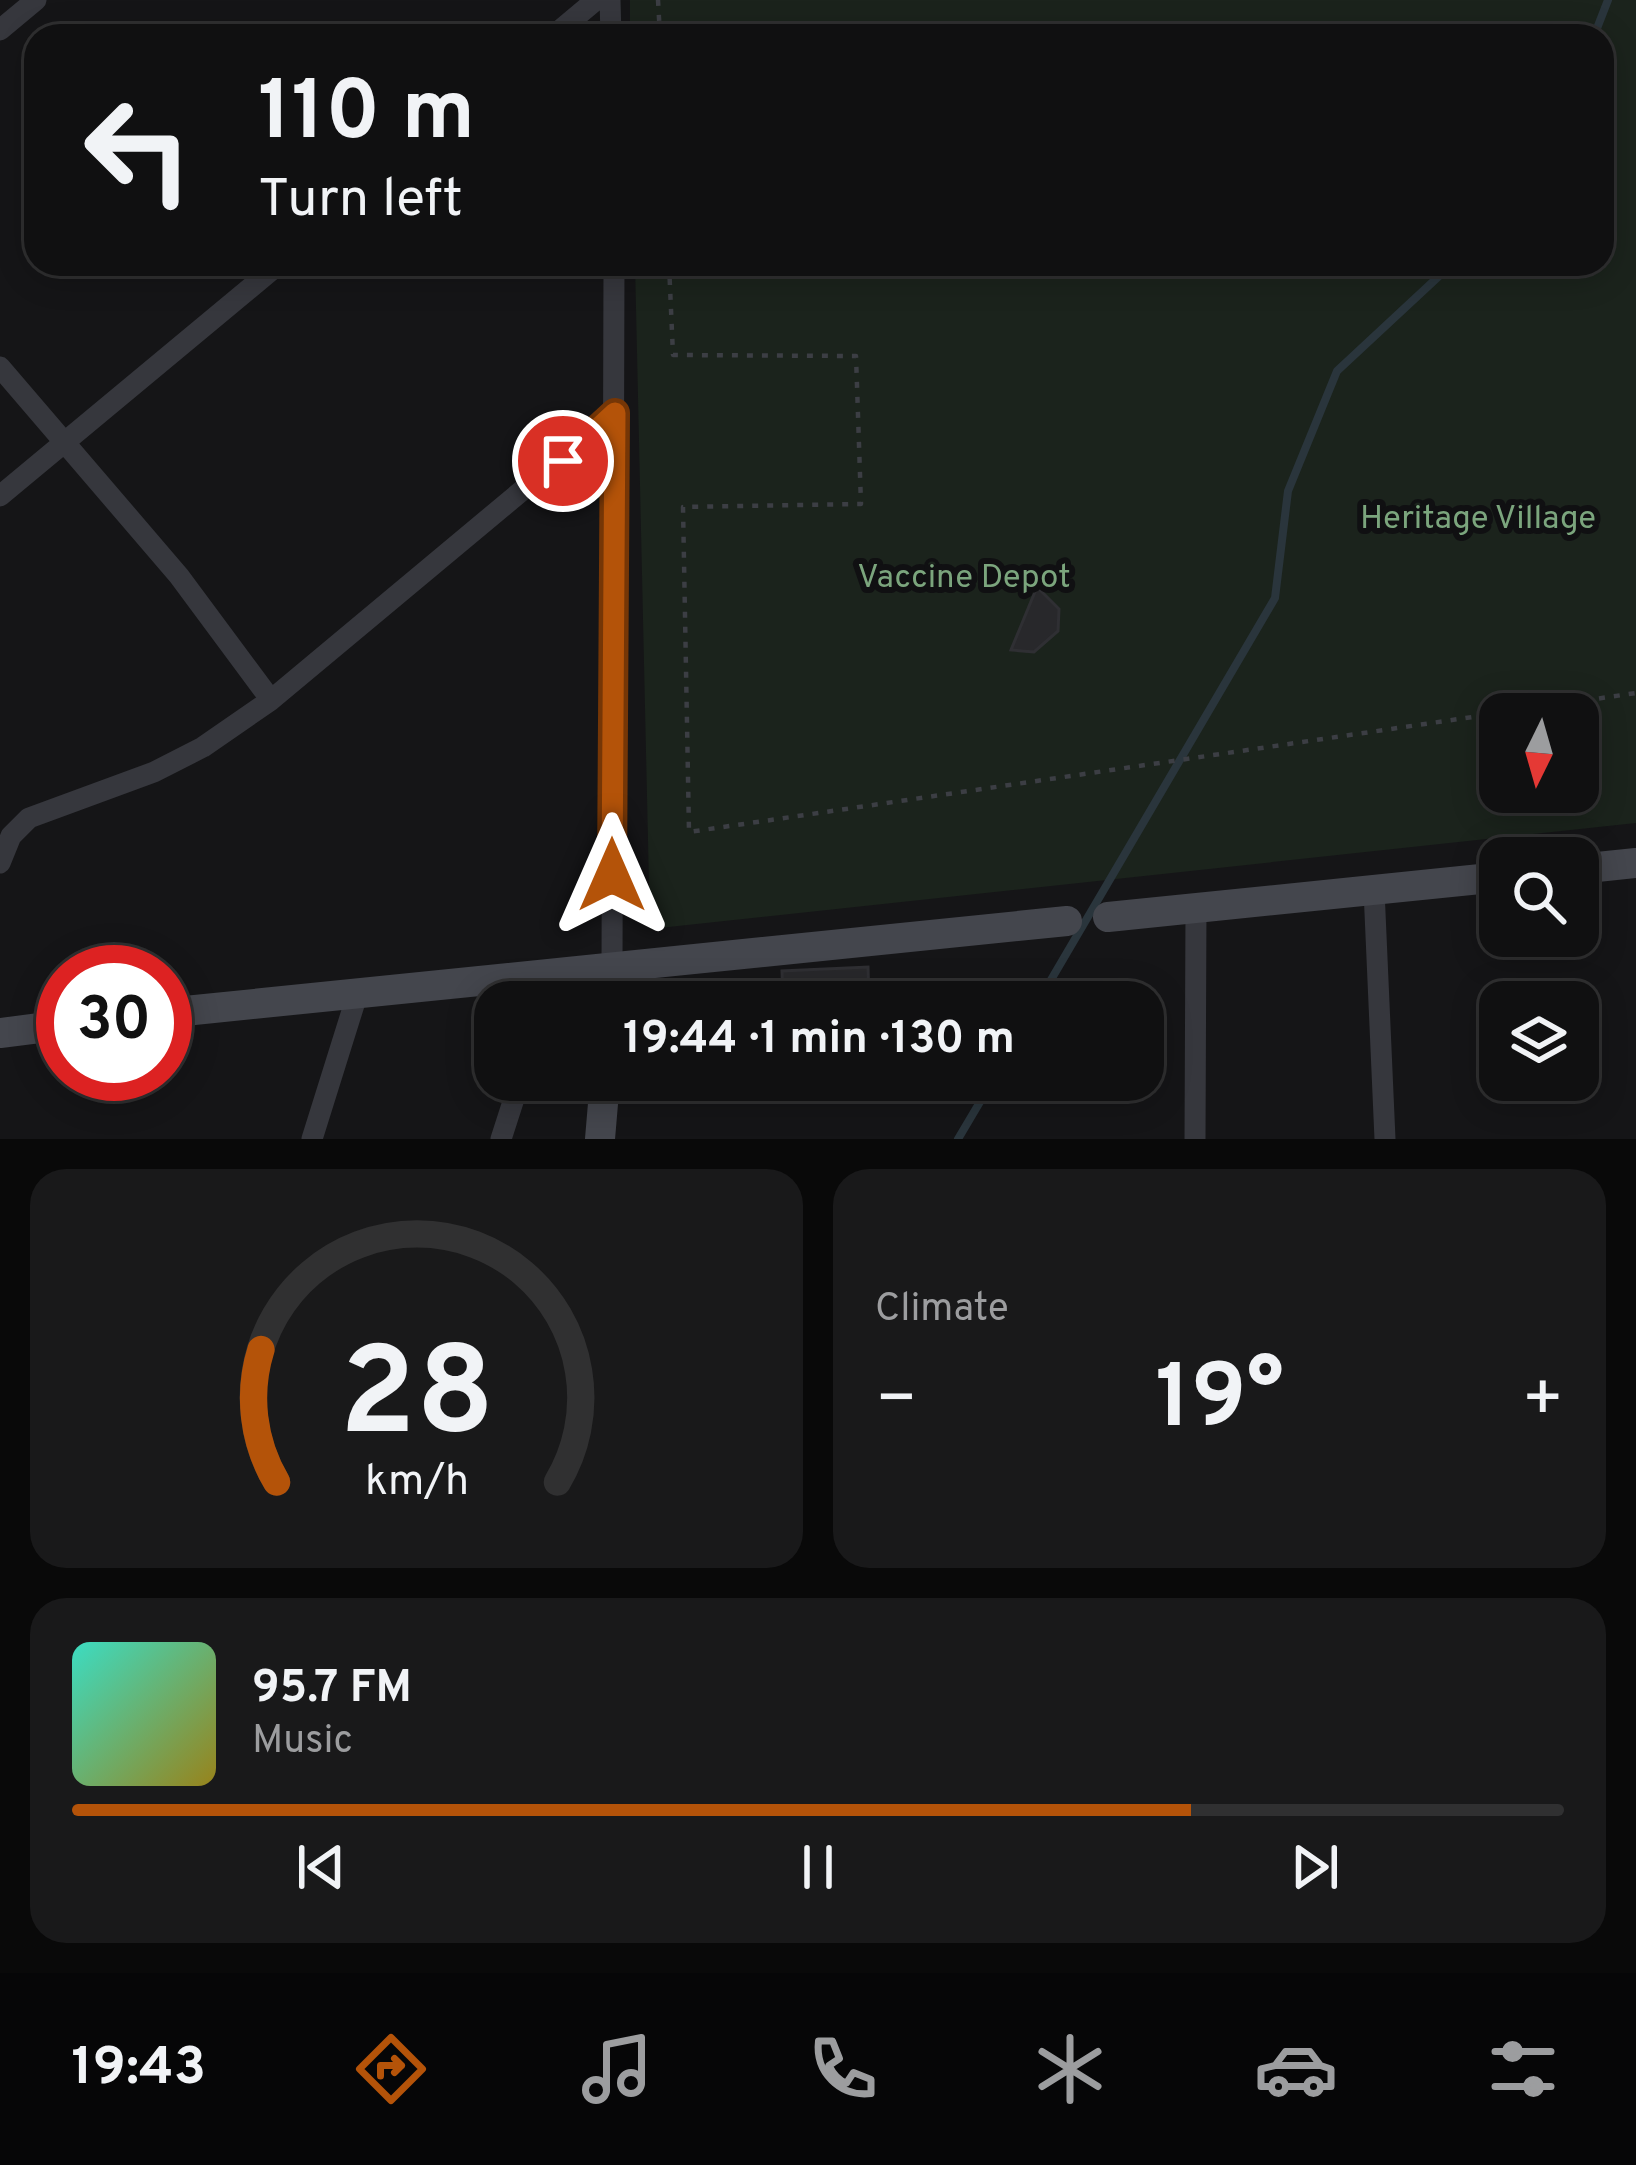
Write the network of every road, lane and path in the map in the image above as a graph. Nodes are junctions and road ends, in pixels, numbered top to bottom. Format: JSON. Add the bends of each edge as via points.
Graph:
{"nodes":[{"id":1,"x":36,"y":0,"type":"edge"},
{"id":2,"x":596,"y":0,"type":"edge"},
{"id":3,"x":567,"y":24,"type":"edge"},
{"id":4,"x":0,"y":31,"type":"edge"},
{"id":5,"x":265,"y":276,"type":"edge"},
{"id":6,"x":614,"y":276,"type":"edge"},
{"id":7,"x":670,"y":276,"type":"edge"},
{"id":8,"x":0,"y":367,"type":"edge"},
{"id":9,"x":615,"y":413,"type":"junction"},
{"id":10,"x":64,"y":443,"type":"junction"},
{"id":11,"x":0,"y":496,"type":"edge"},
{"id":12,"x":1636,"y":693,"type":"edge"},
{"id":13,"x":271,"y":700,"type":"junction"},
{"id":14,"x":0,"y":863,"type":"edge"},
{"id":15,"x":1636,"y":863,"type":"edge"},
{"id":16,"x":1599,"y":867,"type":"edge"},
{"id":17,"x":1479,"y":879,"type":"edge"},
{"id":18,"x":1374,"y":890,"type":"junction"},
{"id":19,"x":1196,"y":908,"type":"junction"},
{"id":20,"x":1108,"y":916,"type":"dead end"},
{"id":21,"x":1067,"y":921,"type":"dead end"},
{"id":22,"x":611,"y":968,"type":"junction"},
{"id":23,"x":566,"y":981,"type":"edge"},
{"id":24,"x":611,"y":981,"type":"edge"},
{"id":25,"x":474,"y":989,"type":"edge"},
{"id":26,"x":358,"y":992,"type":"junction"},
{"id":27,"x":192,"y":1010,"type":"edge"},
{"id":28,"x":36,"y":1028,"type":"edge"},
{"id":29,"x":0,"y":1033,"type":"edge"},
{"id":30,"x":513,"y":1101,"type":"edge"},
{"id":31,"x":603,"y":1101,"type":"edge"},
{"id":32,"x":312,"y":1139,"type":"edge"},
{"id":33,"x":501,"y":1139,"type":"edge"},
{"id":34,"x":600,"y":1139,"type":"edge"},
{"id":35,"x":1195,"y":1139,"type":"edge"},
{"id":36,"x":1385,"y":1139,"type":"edge"}],
"edges":[{"from":1,"to":4,"type":"street"},
{"from":2,"to":3,"type":"street"},
{"from":5,"to":10,"type":"street"},
{"from":6,"to":9,"type":"street"},
{"from":7,"to":12,"type":"path","via":[[673,355],[856,356],[861,504],[683,506],[689,832]]},
{"from":8,"to":10,"type":"street"},
{"from":9,"to":13,"type":"street"},
{"from":9,"to":22,"type":"street"},
{"from":10,"to":11,"type":"street"},
{"from":10,"to":13,"type":"street"},
{"from":13,"to":14,"type":"street","via":[[154,772],[29,818]]},
{"from":15,"to":16,"type":"street"},
{"from":17,"to":18,"type":"street"},
{"from":18,"to":19,"type":"street"},
{"from":18,"to":36,"type":"street"},
{"from":19,"to":20,"type":"street"},
{"from":19,"to":35,"type":"street"},
{"from":21,"to":22,"type":"street"},
{"from":22,"to":23,"type":"street"},
{"from":22,"to":24,"type":"street"},
{"from":25,"to":26,"type":"street"},
{"from":26,"to":27,"type":"street"},
{"from":26,"to":32,"type":"street"},
{"from":28,"to":29,"type":"street"},
{"from":30,"to":33,"type":"street"},
{"from":31,"to":34,"type":"street"}]}
